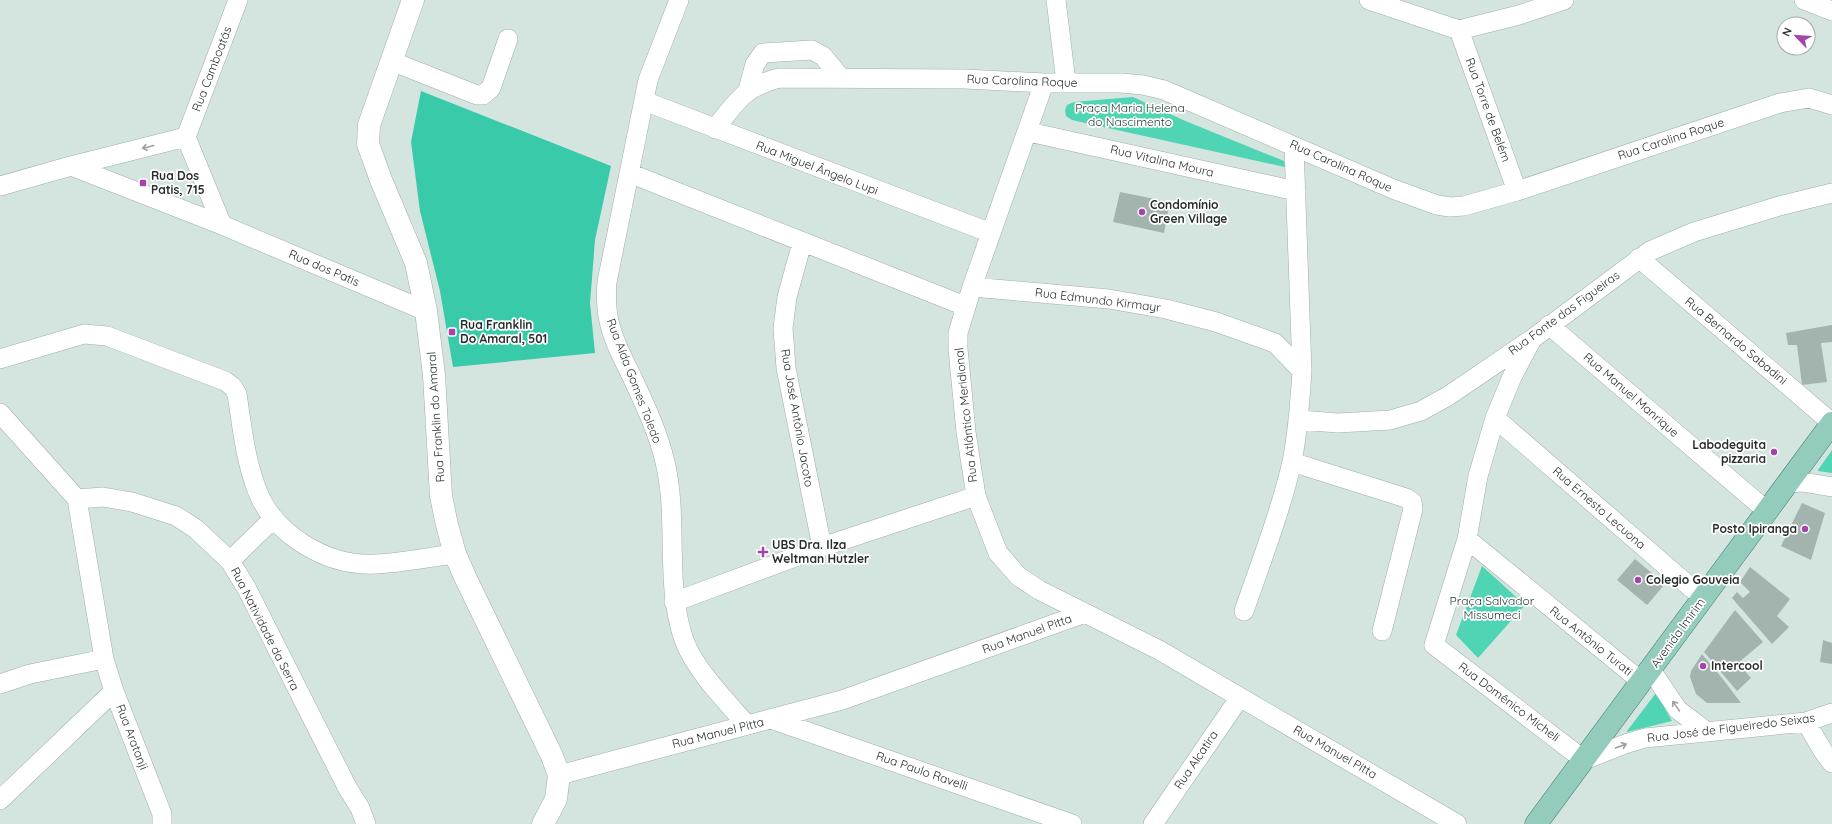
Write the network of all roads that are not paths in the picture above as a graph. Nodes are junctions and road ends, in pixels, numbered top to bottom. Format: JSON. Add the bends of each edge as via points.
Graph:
{"nodes":[{"id":1,"x":238,"y":0,"type":"edge"},
{"id":2,"x":413,"y":0,"type":"edge"},
{"id":3,"x":679,"y":0,"type":"edge"},
{"id":4,"x":1056,"y":0,"type":"edge"},
{"id":5,"x":1369,"y":0,"type":"edge"},
{"id":6,"x":1564,"y":0,"type":"edge"},
{"id":7,"x":1804,"y":0,"type":"edge"},
{"id":8,"x":1832,"y":11,"type":"edge"},
{"id":9,"x":1459,"y":30,"type":"junction"},
{"id":10,"x":508,"y":39,"type":"dead end"},
{"id":11,"x":392,"y":61,"type":"junction"},
{"id":12,"x":841,"y":78,"type":"junction"},
{"id":13,"x":1066,"y":82,"type":"junction"},
{"id":14,"x":1044,"y":84,"type":"junction"},
{"id":15,"x":748,"y":90,"type":"junction"},
{"id":16,"x":644,"y":102,"type":"junction"},
{"id":17,"x":1832,"y":105,"type":"edge"},
{"id":18,"x":715,"y":129,"type":"junction"},
{"id":19,"x":1028,"y":132,"type":"junction"},
{"id":20,"x":186,"y":137,"type":"junction"},
{"id":21,"x":1294,"y":146,"type":"junction"},
{"id":22,"x":71,"y":166,"type":"junction"},
{"id":23,"x":629,"y":173,"type":"junction"},
{"id":24,"x":0,"y":186,"type":"edge"},
{"id":25,"x":1296,"y":191,"type":"junction"},
{"id":26,"x":1517,"y":191,"type":"junction"},
{"id":27,"x":1832,"y":193,"type":"edge"},
{"id":28,"x":222,"y":225,"type":"junction"},
{"id":29,"x":990,"y":233,"type":"junction"},
{"id":30,"x":802,"y":243,"type":"junction"},
{"id":31,"x":1639,"y":258,"type":"junction"},
{"id":32,"x":972,"y":287,"type":"junction"},
{"id":33,"x":965,"y":306,"type":"junction"},
{"id":34,"x":426,"y":311,"type":"junction"},
{"id":35,"x":1549,"y":325,"type":"junction"},
{"id":36,"x":1532,"y":338,"type":"junction"},
{"id":37,"x":0,"y":360,"type":"edge"},
{"id":38,"x":1302,"y":371,"type":"junction"},
{"id":39,"x":0,"y":413,"type":"edge"},
{"id":40,"x":1495,"y":418,"type":"junction"},
{"id":41,"x":1299,"y":420,"type":"junction"},
{"id":42,"x":1832,"y":423,"type":"edge"},
{"id":43,"x":1292,"y":462,"type":"junction"},
{"id":44,"x":1788,"y":483,"type":"junction"},
{"id":45,"x":1832,"y":487,"type":"edge"},
{"id":46,"x":976,"y":496,"type":"junction"},
{"id":47,"x":77,"y":500,"type":"junction"},
{"id":48,"x":1767,"y":511,"type":"junction"},
{"id":49,"x":274,"y":518,"type":"junction"},
{"id":50,"x":1467,"y":539,"type":"junction"},
{"id":51,"x":822,"y":547,"type":"junction"},
{"id":52,"x":455,"y":554,"type":"junction"},
{"id":53,"x":230,"y":561,"type":"junction"},
{"id":54,"x":1703,"y":598,"type":"junction"},
{"id":55,"x":674,"y":602,"type":"junction"},
{"id":56,"x":1244,"y":611,"type":"dead end"},
{"id":57,"x":1085,"y":613,"type":"junction"},
{"id":58,"x":1382,"y":632,"type":"dead end"},
{"id":59,"x":104,"y":659,"type":"junction"},
{"id":60,"x":1646,"y":676,"type":"junction"},
{"id":61,"x":0,"y":684,"type":"edge"},
{"id":62,"x":114,"y":691,"type":"junction"},
{"id":63,"x":1240,"y":697,"type":"junction"},
{"id":64,"x":1832,"y":713,"type":"edge"},
{"id":65,"x":771,"y":719,"type":"junction"},
{"id":66,"x":1806,"y":722,"type":"junction"},
{"id":67,"x":747,"y":725,"type":"junction"},
{"id":68,"x":1706,"y":731,"type":"junction"},
{"id":69,"x":1584,"y":760,"type":"junction"},
{"id":70,"x":1832,"y":763,"type":"edge"},
{"id":71,"x":559,"y":775,"type":"junction"},
{"id":72,"x":0,"y":800,"type":"edge"},
{"id":73,"x":162,"y":819,"type":"edge"},
{"id":74,"x":1049,"y":820,"type":"edge"},
{"id":75,"x":366,"y":824,"type":"edge"},
{"id":76,"x":543,"y":824,"type":"edge"},
{"id":77,"x":1072,"y":824,"type":"edge"},
{"id":78,"x":1153,"y":824,"type":"edge"},
{"id":79,"x":1457,"y":824,"type":"edge"},
{"id":80,"x":1536,"y":824,"type":"edge"}],
"edges":[{"from":1,"to":20,"type":"street","name":"Rua Camboatás"},
{"from":2,"to":11,"type":"street","name":"Rua Franklin do Amaral"},
{"from":3,"to":16,"type":"street","name":"Rua Aída Gomes Toledo","via":[[648,80]]},
{"from":4,"to":13,"type":"street"},
{"from":5,"to":9,"type":"street"},
{"from":6,"to":9,"type":"street","via":[[1519,15]]},
{"from":7,"to":8,"type":"street"},
{"from":9,"to":26,"type":"street","name":"Rua Torre de Belém"},
{"from":10,"to":11,"type":"street","via":[[491,88],[483,95],[477,95]]},
{"from":11,"to":34,"type":"street","name":"Rua Franklin do Amaral","via":[[369,125],[368,144],[416,263]]},
{"from":12,"to":14,"type":"street","name":"Rua Carolina Roque","via":[[964,79]]},
{"from":12,"to":15,"type":"street","name":"Rua Carolina Roque","via":[[779,78],[761,82]]},
{"from":12,"to":15,"type":"street","name":"Rua Carolina Roque","via":[[823,56],[812,50],[763,53],[754,64]]},
{"from":13,"to":14,"type":"street","name":"Rua Carolina Roque"},
{"from":13,"to":21,"type":"street","name":"Rua Carolina Roque","via":[[1121,83],[1157,88]]},
{"from":14,"to":19,"type":"street","name":"Rua Atlântico Meridional"},
{"from":15,"to":18,"type":"street","name":"Rua Carolina Roque"},
{"from":16,"to":18,"type":"street","name":"Rua Miguel Ângelo Lupi"},
{"from":16,"to":23,"type":"street","name":"Rua Aída Gomes Toledo"},
{"from":17,"to":26,"type":"street","name":"Rua Carolina Roque","via":[[1809,98],[1780,103]]},
{"from":18,"to":29,"type":"street","name":"Rua Miguel Ângelo Lupi"},
{"from":19,"to":25,"type":"street","name":"Rua Vitalina Moura"},
{"from":19,"to":29,"type":"street","name":"Rua Atlântico Meridional"},
{"from":20,"to":22,"type":"street","one_way":true},
{"from":20,"to":28,"type":"street"},
{"from":21,"to":25,"type":"street"},
{"from":21,"to":26,"type":"street","name":"Rua Carolina Roque","via":[[1437,205],[1464,206]]},
{"from":22,"to":24,"type":"street"},
{"from":22,"to":28,"type":"street","name":"Rua dos Patis"},
{"from":23,"to":30,"type":"street"},
{"from":23,"to":55,"type":"street","name":"Rua Aída Gomes Toledo","via":[[607,282],[606,302],[609,323],[650,416],[665,462],[669,490]]},
{"from":25,"to":38,"type":"street"},
{"from":27,"to":31,"type":"street","name":"Rua Fonte das Figueiras","via":[[1694,232],[1657,247]]},
{"from":28,"to":34,"type":"street","name":"Rua dos Patis"},
{"from":29,"to":32,"type":"street","name":"Rua Atlântico Meridional"},
{"from":30,"to":33,"type":"street"},
{"from":30,"to":51,"type":"street","name":"Rua José Antônio Jacoto","via":[[787,297],[783,328],[786,368]]},
{"from":31,"to":35,"type":"street","name":"Rua Fonte das Figueiras"},
{"from":31,"to":42,"type":"street","name":"Rua Bernardo Sabadini"},
{"from":32,"to":33,"type":"street","name":"Rua Atlântico Meridional"},
{"from":32,"to":38,"type":"street","name":"Rua Edmundo Kirmayr","via":[[1109,299],[1166,309],[1258,335],[1275,343]]},
{"from":33,"to":46,"type":"street","name":"Rua Atlântico Meridional","via":[[958,333],[958,349],[966,432]]},
{"from":34,"to":52,"type":"street","name":"Rua Franklin do Amaral","via":[[434,375],[441,496]]},
{"from":35,"to":36,"type":"street","name":"Rua Fonte das Figueiras"},
{"from":35,"to":48,"type":"street","name":"Rua Manuel Manrique"},
{"from":36,"to":40,"type":"street"},
{"from":36,"to":41,"type":"street","name":"Rua Fonte das Figueiras","via":[[1448,396],[1421,411],[1390,420],[1338,423]]},
{"from":37,"to":49,"type":"street","via":[[84,334],[96,334],[225,381],[237,394],[249,464],[257,491]]},
{"from":38,"to":41,"type":"street"},
{"from":39,"to":47,"type":"street"},
{"from":40,"to":50,"type":"street","via":[[1478,476]]},
{"from":40,"to":54,"type":"street","name":"Rua Ernesto Lecuona"},
{"from":41,"to":43,"type":"street"},
{"from":42,"to":44,"type":"main road","name":"Avenida Imirim"},
{"from":43,"to":56,"type":"street","via":[[1278,513]]},
{"from":43,"to":58,"type":"street","via":[[1412,502],[1413,509]]},
{"from":44,"to":45,"type":"street","via":[[1802,482]]},
{"from":44,"to":48,"type":"main road","name":"Avenida Imirim"},
{"from":46,"to":51,"type":"street"},
{"from":46,"to":57,"type":"street","name":"Rua Atlântico Meridional","via":[[998,554],[1018,576],[1039,590]]},
{"from":47,"to":53,"type":"street","name":"Rua Natividade da Serra","via":[[103,497],[132,502],[176,516],[196,529]]},
{"from":47,"to":59,"type":"street","name":"Rua Aratanji"},
{"from":48,"to":54,"type":"main road","name":"Avenida Imirim"},
{"from":49,"to":52,"type":"street","via":[[307,546],[328,557],[351,563],[375,564]]},
{"from":49,"to":53,"type":"street"},
{"from":50,"to":60,"type":"street","name":"Rua Antônio Turati"},
{"from":50,"to":69,"type":"street","name":"Rua Domênico Micheli","via":[[1434,645]]},
{"from":51,"to":55,"type":"street"},
{"from":52,"to":71,"type":"street","name":"Rua Franklin do Amaral"},
{"from":53,"to":75,"type":"street","name":"Rua Natividade da Serra","via":[[247,589]]},
{"from":54,"to":60,"type":"main road","name":"Avenida Imirim"},
{"from":55,"to":67,"type":"street","name":"Rua Aída Gomes Toledo","via":[[684,640],[695,660]]},
{"from":57,"to":63,"type":"street","name":"Rua Manuel Pitta","via":[[1159,650]]},
{"from":57,"to":65,"type":"street","name":"Rua Manuel Pitta","via":[[842,700]]},
{"from":59,"to":61,"type":"street","via":[[30,674]]},
{"from":59,"to":62,"type":"street","name":"Rua Aratanji"},
{"from":68,"to":60,"type":"street","name":"Rua Antônio Turati","one_way":true,"via":[[1678,710]]},
{"from":60,"to":69,"type":"main road","name":"Avenida Imirim"},
{"from":62,"to":72,"type":"street"},
{"from":62,"to":73,"type":"street","name":"Rua Aratanji"},
{"from":63,"to":78,"type":"street","name":"Rua Alcatira"},
{"from":63,"to":79,"type":"street","name":"Rua Manuel Pitta"},
{"from":64,"to":66,"type":"street","name":"Rua José de Figueiredo Seixas"},
{"from":65,"to":67,"type":"street","name":"Rua Manuel Pitta"},
{"from":65,"to":74,"type":"street","name":"Rua Paulo Ravelli"},
{"from":66,"to":68,"type":"street","name":"Rua José de Figueiredo Seixas"},
{"from":66,"to":70,"type":"street"},
{"from":67,"to":71,"type":"street","name":"Rua Manuel Pitta"},
{"from":69,"to":68,"type":"street","name":"Rua José de Figueiredo Seixas","one_way":true,"via":[[1645,738]]},
{"from":69,"to":80,"type":"main road","name":"Avenida Imirim"},
{"from":71,"to":76,"type":"street","name":"Rua Franklin do Amaral","via":[[556,799]]},
{"from":74,"to":77,"type":"street","name":"Rua Paulo Ravelli"}]}
